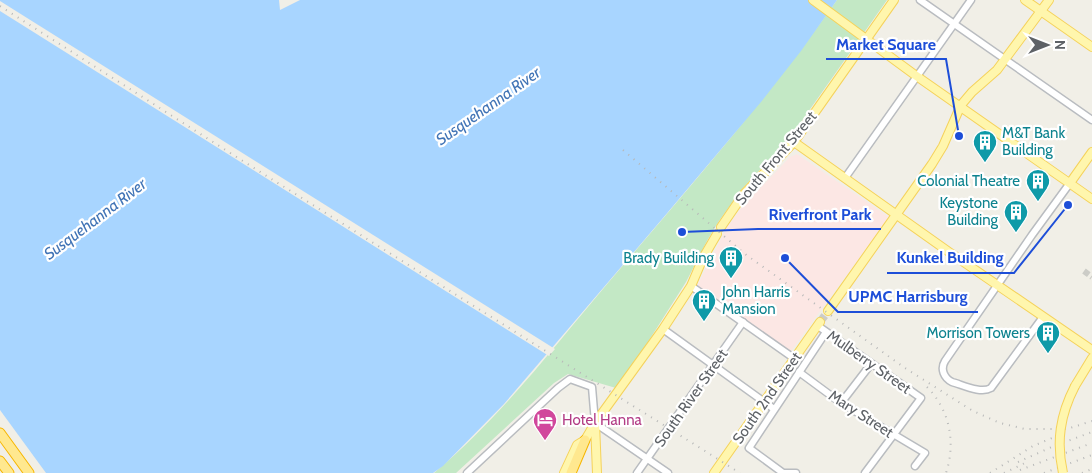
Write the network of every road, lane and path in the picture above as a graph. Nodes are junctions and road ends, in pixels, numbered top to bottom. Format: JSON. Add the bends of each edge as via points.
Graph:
{"nodes":[{"id":1,"x":813,"y":0,"type":"edge"},
{"id":2,"x":894,"y":0,"type":"edge"},
{"id":3,"x":920,"y":0,"type":"edge"},
{"id":4,"x":970,"y":0,"type":"edge"},
{"id":5,"x":1025,"y":0,"type":"edge"},
{"id":6,"x":1049,"y":0,"type":"edge"},
{"id":7,"x":1040,"y":10,"type":"junction"},
{"id":8,"x":954,"y":23,"type":"junction"},
{"id":9,"x":865,"y":38,"type":"junction"},
{"id":10,"x":1092,"y":47,"type":"edge"},
{"id":11,"x":1005,"y":60,"type":"junction"},
{"id":12,"x":917,"y":76,"type":"junction"},
{"id":13,"x":961,"y":106,"type":"junction"},
{"id":14,"x":1092,"y":120,"type":"edge"},
{"id":15,"x":794,"y":142,"type":"junction"},
{"id":16,"x":1092,"y":152,"type":"edge"},
{"id":17,"x":845,"y":178,"type":"junction"},
{"id":18,"x":1070,"y":183,"type":"junction"},
{"id":19,"x":1092,"y":199,"type":"edge"},
{"id":20,"x":896,"y":215,"type":"junction"},
{"id":21,"x":998,"y":285,"type":"junction"},
{"id":22,"x":691,"y":286,"type":"junction"},
{"id":23,"x":828,"y":311,"type":"tunnel mouth"},
{"id":24,"x":1043,"y":317,"type":"junction"},
{"id":25,"x":743,"y":322,"type":"junction"},
{"id":26,"x":819,"y":324,"type":"joint"},
{"id":27,"x":662,"y":329,"type":"junction"},
{"id":28,"x":826,"y":332,"type":"junction"},
{"id":29,"x":1092,"y":350,"type":"edge"},
{"id":30,"x":795,"y":358,"type":"junction"},
{"id":31,"x":1092,"y":358,"type":"edge"},
{"id":32,"x":871,"y":364,"type":"junction"},
{"id":33,"x":713,"y":366,"type":"junction"},
{"id":34,"x":799,"y":372,"type":"junction"},
{"id":35,"x":764,"y":402,"type":"junction"},
{"id":36,"x":841,"y":403,"type":"junction"},
{"id":37,"x":774,"y":409,"type":"junction"},
{"id":38,"x":595,"y":423,"type":"junction"},
{"id":39,"x":0,"y":433,"type":"edge"},
{"id":40,"x":893,"y":435,"type":"junction"},
{"id":41,"x":585,"y":440,"type":"junction"},
{"id":42,"x":647,"y":459,"type":"junction"},
{"id":43,"x":0,"y":461,"type":"edge"},
{"id":44,"x":915,"y":466,"type":"dead end"},
{"id":45,"x":9,"y":473,"type":"edge"},
{"id":46,"x":29,"y":473,"type":"edge"},
{"id":47,"x":467,"y":473,"type":"edge"},
{"id":48,"x":564,"y":473,"type":"edge"},
{"id":49,"x":571,"y":473,"type":"edge"},
{"id":50,"x":597,"y":473,"type":"edge"},
{"id":51,"x":637,"y":473,"type":"edge"},
{"id":52,"x":668,"y":473,"type":"edge"},
{"id":53,"x":714,"y":473,"type":"edge"},
{"id":54,"x":796,"y":473,"type":"edge"},
{"id":55,"x":865,"y":473,"type":"edge"},
{"id":56,"x":1063,"y":473,"type":"edge"}],
"edges":[{"from":1,"to":9,"type":"main road"},
{"from":2,"to":9,"type":"main road","name":"South Front Street"},
{"from":3,"to":8,"type":"street"},
{"from":4,"to":8,"type":"street"},
{"from":5,"to":7,"type":"main road"},
{"from":6,"to":7,"type":"main road"},
{"from":7,"to":10,"type":"main road"},
{"from":7,"to":11,"type":"main road"},
{"from":8,"to":11,"type":"street"},
{"from":8,"to":12,"type":"street"},
{"from":9,"to":12,"type":"main road"},
{"from":9,"to":15,"type":"main road","name":"South Front Street"},
{"from":11,"to":13,"type":"main road"},
{"from":11,"to":14,"type":"street"},
{"from":12,"to":13,"type":"main road"},
{"from":12,"to":17,"type":"street"},
{"from":13,"to":18,"type":"main road"},
{"from":13,"to":20,"type":"main road","via":[[942,146]]},
{"from":15,"to":17,"type":"main road"},
{"from":15,"to":22,"type":"main road","name":"South Front Street","via":[[744,195],[703,258]]},
{"from":16,"to":18,"type":"main road"},
{"from":17,"to":20,"type":"main road"},
{"from":18,"to":19,"type":"main road"},
{"from":18,"to":21,"type":"street"},
{"from":20,"to":21,"type":"main road"},
{"from":20,"to":23,"type":"main road"},
{"from":21,"to":24,"type":"main road"},
{"from":21,"to":24,"type":"street","via":[[945,361],[942,371],[948,380],[981,390],[991,388]]},
{"from":22,"to":25,"type":"street"},
{"from":22,"to":27,"type":"main road","name":"South Front Street"},
{"from":24,"to":29,"type":"main road"},
{"from":25,"to":30,"type":"street"},
{"from":25,"to":33,"type":"street","name":"South River Street"},
{"from":26,"to":28,"type":"street","name":"Mulberry Street"},
{"from":26,"to":30,"type":"main road","name":"South 2nd Street"},
{"from":27,"to":33,"type":"street"},
{"from":27,"to":38,"type":"main road","name":"South Front Street"},
{"from":28,"to":32,"type":"street","name":"Mulberry Street"},
{"from":28,"to":34,"type":"street"},
{"from":30,"to":35,"type":"main road","name":"South 2nd Street"},
{"from":31,"to":56,"type":"main road","bridge":true,"via":[[1074,386],[1065,409],[1059,446]]},
{"from":32,"to":36,"type":"street"},
{"from":32,"to":40,"type":"street","name":"Mulberry Street","via":[[921,398]]},
{"from":33,"to":35,"type":"street"},
{"from":33,"to":42,"type":"street","name":"South River Street"},
{"from":34,"to":36,"type":"street","name":"Mary Street"},
{"from":34,"to":37,"type":"street"},
{"from":35,"to":37,"type":"street"},
{"from":35,"to":53,"type":"main road","name":"South 2nd Street"},
{"from":36,"to":40,"type":"street","name":"Mary Street"},
{"from":37,"to":54,"type":"street","via":[[749,448],[783,473]]},
{"from":38,"to":41,"type":"main road","name":"South Front Street"},
{"from":38,"to":42,"type":"street"},
{"from":38,"to":47,"type":"street","via":[[592,387],[570,379]]},
{"from":38,"to":50,"type":"main road"},
{"from":39,"to":46,"type":"highway"},
{"from":40,"to":44,"type":"street","name":"Mary Street","via":[[924,453]]},
{"from":40,"to":55,"type":"street"},
{"from":41,"to":48,"type":"main road","name":"South Front Street","via":[[577,445]]},
{"from":41,"to":49,"type":"highway"},
{"from":42,"to":51,"type":"street","name":"South River Street"},
{"from":42,"to":52,"type":"street"},
{"from":43,"to":45,"type":"highway"}]}
